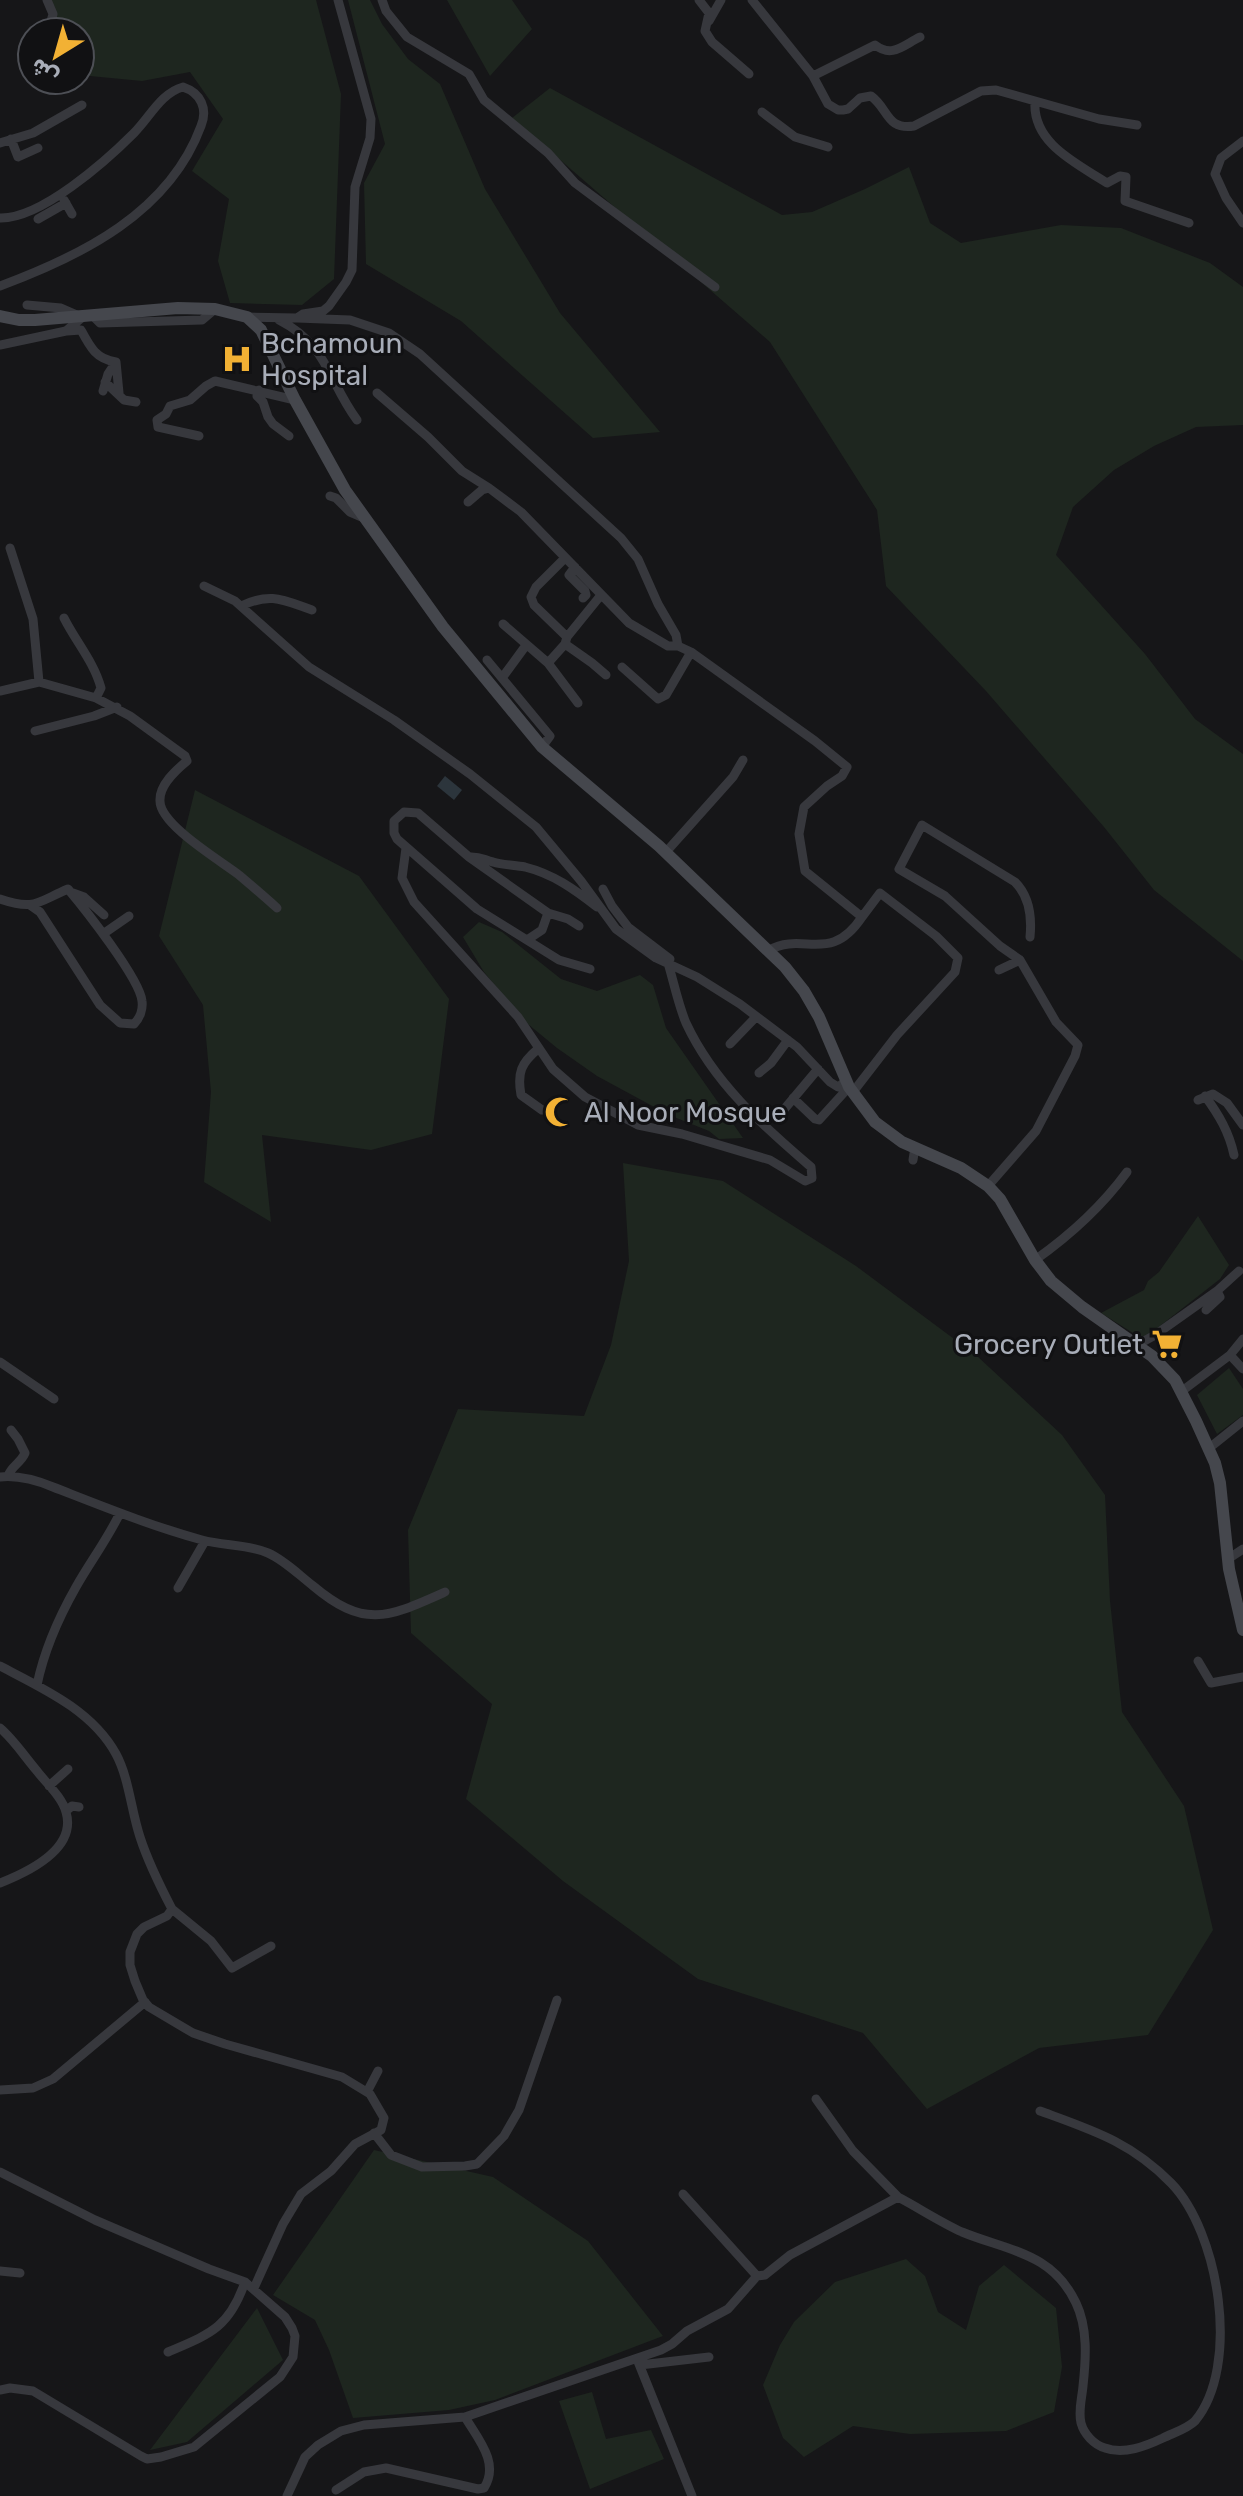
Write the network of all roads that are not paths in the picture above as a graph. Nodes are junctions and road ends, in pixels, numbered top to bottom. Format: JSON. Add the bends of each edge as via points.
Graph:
{"nodes":[{"id":1,"x":338,"y":0,"type":"edge"},
{"id":2,"x":382,"y":0,"type":"edge"},
{"id":3,"x":699,"y":0,"type":"edge"},
{"id":4,"x":721,"y":0,"type":"edge"},
{"id":5,"x":752,"y":0,"type":"edge"},
{"id":6,"x":708,"y":23,"type":"junction"},
{"id":7,"x":920,"y":37,"type":"dead end"},
{"id":8,"x":749,"y":74,"type":"dead end"},
{"id":9,"x":813,"y":76,"type":"junction"},
{"id":10,"x":1035,"y":101,"type":"junction"},
{"id":11,"x":82,"y":105,"type":"dead end"},
{"id":12,"x":762,"y":112,"type":"dead end"},
{"id":13,"x":1137,"y":125,"type":"dead end"},
{"id":14,"x":11,"y":139,"type":"junction"},
{"id":15,"x":1243,"y":141,"type":"edge"},
{"id":16,"x":0,"y":143,"type":"edge"},
{"id":17,"x":828,"y":147,"type":"dead end"},
{"id":18,"x":38,"y":148,"type":"dead end"},
{"id":19,"x":60,"y":193,"type":"junction"},
{"id":20,"x":66,"y":203,"type":"junction"},
{"id":21,"x":72,"y":214,"type":"dead end"},
{"id":22,"x":0,"y":218,"type":"edge"},
{"id":23,"x":38,"y":219,"type":"dead end"},
{"id":24,"x":1189,"y":223,"type":"dead end"},
{"id":25,"x":1243,"y":223,"type":"edge"},
{"id":26,"x":0,"y":286,"type":"edge"},
{"id":27,"x":715,"y":287,"type":"dead end"},
{"id":28,"x":27,"y":305,"type":"dead end"},
{"id":29,"x":86,"y":315,"type":"junction"},
{"id":30,"x":0,"y":316,"type":"edge"},
{"id":31,"x":247,"y":317,"type":"junction"},
{"id":32,"x":297,"y":318,"type":"junction"},
{"id":33,"x":276,"y":319,"type":"junction"},
{"id":34,"x":66,"y":331,"type":"junction"},
{"id":35,"x":0,"y":345,"type":"edge"},
{"id":36,"x":116,"y":362,"type":"junction"},
{"id":37,"x":259,"y":390,"type":"junction"},
{"id":38,"x":119,"y":393,"type":"junction"},
{"id":39,"x":377,"y":393,"type":"dead end"},
{"id":40,"x":295,"y":400,"type":"junction"},
{"id":41,"x":136,"y":402,"type":"dead end"},
{"id":42,"x":357,"y":420,"type":"dead end"},
{"id":43,"x":199,"y":436,"type":"dead end"},
{"id":44,"x":289,"y":436,"type":"dead end"},
{"id":45,"x":489,"y":488,"type":"junction"},
{"id":46,"x":330,"y":496,"type":"dead end"},
{"id":47,"x":468,"y":502,"type":"dead end"},
{"id":48,"x":364,"y":518,"type":"junction"},
{"id":49,"x":10,"y":548,"type":"dead end"},
{"id":50,"x":565,"y":558,"type":"junction"},
{"id":51,"x":575,"y":567,"type":"junction"},
{"id":52,"x":204,"y":586,"type":"dead end"},
{"id":53,"x":601,"y":595,"type":"junction"},
{"id":54,"x":583,"y":598,"type":"dead end"},
{"id":55,"x":241,"y":606,"type":"junction"},
{"id":56,"x":312,"y":610,"type":"dead end"},
{"id":57,"x":64,"y":618,"type":"dead end"},
{"id":58,"x":503,"y":624,"type":"dead end"},
{"id":59,"x":566,"y":640,"type":"junction"},
{"id":60,"x":678,"y":646,"type":"junction"},
{"id":61,"x":524,"y":648,"type":"dead end"},
{"id":62,"x":691,"y":652,"type":"junction"},
{"id":63,"x":487,"y":660,"type":"dead end"},
{"id":64,"x":548,"y":663,"type":"junction"},
{"id":65,"x":622,"y":667,"type":"dead end"},
{"id":66,"x":606,"y":675,"type":"dead end"},
{"id":67,"x":502,"y":678,"type":"junction"},
{"id":68,"x":39,"y":682,"type":"junction"},
{"id":69,"x":0,"y":691,"type":"edge"},
{"id":70,"x":96,"y":698,"type":"junction"},
{"id":71,"x":578,"y":703,"type":"dead end"},
{"id":72,"x":117,"y":707,"type":"junction"},
{"id":73,"x":35,"y":731,"type":"dead end"},
{"id":74,"x":542,"y":747,"type":"junction"},
{"id":75,"x":743,"y":760,"type":"dead end"},
{"id":76,"x":406,"y":848,"type":"junction"},
{"id":77,"x":666,"y":852,"type":"junction"},
{"id":78,"x":469,"y":857,"type":"junction"},
{"id":79,"x":603,"y":889,"type":"dead end"},
{"id":80,"x":70,"y":892,"type":"junction"},
{"id":81,"x":0,"y":899,"type":"edge"},
{"id":82,"x":30,"y":905,"type":"junction"},
{"id":83,"x":277,"y":908,"type":"dead end"},
{"id":84,"x":601,"y":910,"type":"junction"},
{"id":85,"x":548,"y":913,"type":"junction"},
{"id":86,"x":104,"y":915,"type":"dead end"},
{"id":87,"x":129,"y":916,"type":"dead end"},
{"id":88,"x":862,"y":917,"type":"junction"},
{"id":89,"x":579,"y":926,"type":"dead end"},
{"id":90,"x":103,"y":934,"type":"junction"},
{"id":91,"x":1030,"y":937,"type":"dead end"},
{"id":92,"x":527,"y":940,"type":"junction"},
{"id":93,"x":769,"y":950,"type":"junction"},
{"id":94,"x":1020,"y":960,"type":"junction"},
{"id":95,"x":671,"y":964,"type":"junction"},
{"id":96,"x":590,"y":969,"type":"dead end"},
{"id":97,"x":999,"y":970,"type":"dead end"},
{"id":98,"x":756,"y":1017,"type":"junction"},
{"id":99,"x":788,"y":1040,"type":"junction"},
{"id":100,"x":730,"y":1044,"type":"dead end"},
{"id":101,"x":538,"y":1049,"type":"junction"},
{"id":102,"x":818,"y":1069,"type":"junction"},
{"id":103,"x":759,"y":1073,"type":"dead end"},
{"id":104,"x":849,"y":1086,"type":"junction"},
{"id":105,"x":793,"y":1098,"type":"junction"},
{"id":106,"x":542,"y":1110,"type":"dead end"},
{"id":107,"x":776,"y":1119,"type":"dead end"},
{"id":108,"x":1243,"y":1125,"type":"edge"},
{"id":109,"x":1234,"y":1155,"type":"dead end"},
{"id":110,"x":1127,"y":1172,"type":"dead end"},
{"id":111,"x":988,"y":1186,"type":"junction"},
{"id":112,"x":1035,"y":1260,"type":"junction"},
{"id":113,"x":1239,"y":1271,"type":"dead end"},
{"id":114,"x":1217,"y":1291,"type":"junction"},
{"id":115,"x":1206,"y":1310,"type":"dead end"},
{"id":116,"x":1243,"y":1339,"type":"edge"},
{"id":117,"x":1137,"y":1345,"type":"junction"},
{"id":118,"x":1230,"y":1355,"type":"junction"},
{"id":119,"x":0,"y":1362,"type":"edge"},
{"id":120,"x":1243,"y":1369,"type":"edge"},
{"id":121,"x":1182,"y":1391,"type":"junction"},
{"id":122,"x":54,"y":1399,"type":"dead end"},
{"id":123,"x":1243,"y":1421,"type":"edge"},
{"id":124,"x":11,"y":1430,"type":"dead end"},
{"id":125,"x":1208,"y":1449,"type":"junction"},
{"id":126,"x":4,"y":1476,"type":"edge"},
{"id":127,"x":120,"y":1513,"type":"junction"},
{"id":128,"x":205,"y":1541,"type":"junction"},
{"id":129,"x":1243,"y":1549,"type":"edge"},
{"id":130,"x":1228,"y":1559,"type":"junction"},
{"id":131,"x":178,"y":1588,"type":"dead end"},
{"id":132,"x":445,"y":1592,"type":"dead end"},
{"id":133,"x":1243,"y":1630,"type":"edge"},
{"id":134,"x":1198,"y":1661,"type":"dead end"},
{"id":135,"x":0,"y":1666,"type":"edge"},
{"id":136,"x":1243,"y":1677,"type":"edge"},
{"id":137,"x":37,"y":1685,"type":"junction"},
{"id":138,"x":0,"y":1728,"type":"edge"},
{"id":139,"x":68,"y":1769,"type":"dead end"},
{"id":140,"x":49,"y":1786,"type":"junction"},
{"id":141,"x":79,"y":1807,"type":"dead end"},
{"id":142,"x":66,"y":1811,"type":"junction"},
{"id":143,"x":0,"y":1883,"type":"edge"},
{"id":144,"x":172,"y":1909,"type":"junction"},
{"id":145,"x":271,"y":1946,"type":"dead end"},
{"id":146,"x":557,"y":2000,"type":"dead end"},
{"id":147,"x":145,"y":2002,"type":"junction"},
{"id":148,"x":378,"y":2071,"type":"dead end"},
{"id":149,"x":0,"y":2090,"type":"edge"},
{"id":150,"x":367,"y":2092,"type":"junction"},
{"id":151,"x":816,"y":2099,"type":"dead end"},
{"id":152,"x":1040,"y":2111,"type":"dead end"},
{"id":153,"x":374,"y":2133,"type":"junction"},
{"id":154,"x":0,"y":2172,"type":"edge"},
{"id":155,"x":683,"y":2194,"type":"dead end"},
{"id":156,"x":898,"y":2197,"type":"junction"},
{"id":157,"x":0,"y":2271,"type":"edge"},
{"id":158,"x":20,"y":2273,"type":"dead end"},
{"id":159,"x":757,"y":2276,"type":"junction"},
{"id":160,"x":249,"y":2285,"type":"junction"},
{"id":161,"x":168,"y":2352,"type":"dead end"},
{"id":162,"x":709,"y":2357,"type":"dead end"},
{"id":163,"x":638,"y":2362,"type":"junction"},
{"id":164,"x":0,"y":2390,"type":"edge"},
{"id":165,"x":465,"y":2417,"type":"junction"},
{"id":166,"x":336,"y":2490,"type":"dead end"},
{"id":167,"x":287,"y":2496,"type":"edge"},
{"id":168,"x":692,"y":2496,"type":"edge"}],
"edges":[{"from":1,"to":32,"type":"street","via":[[371,130],[355,187],[352,270],[329,306]]},
{"from":2,"to":27,"type":"street","via":[[407,37],[469,74],[484,100],[548,153],[568,177]]},
{"from":3,"to":6,"type":"street","via":[[709,13]]},
{"from":4,"to":6,"type":"street"},
{"from":5,"to":9,"type":"street"},
{"from":6,"to":8,"type":"street","via":[[705,31],[712,42]]},
{"from":7,"to":9,"type":"street","via":[[890,52],[875,45]]},
{"from":9,"to":10,"type":"street","via":[[832,107],[848,109],[871,96],[899,127],[914,126],[981,91]]},
{"from":10,"to":13,"type":"street"},
{"from":10,"to":24,"type":"street","via":[[1034,117],[1047,141],[1107,183],[1126,177],[1125,201]]},
{"from":11,"to":14,"type":"street","via":[[33,133]]},
{"from":12,"to":17,"type":"street","via":[[795,137]]},
{"from":14,"to":16,"type":"street"},
{"from":14,"to":18,"type":"street","via":[[18,157]]},
{"from":15,"to":25,"type":"street","via":[[1221,158],[1215,174]]},
{"from":19,"to":20,"type":"street"},
{"from":19,"to":22,"type":"street","via":[[22,216]]},
{"from":19,"to":26,"type":"street","via":[[102,162],[172,92],[183,87],[202,100],[204,119],[189,154],[144,209],[82,252]]},
{"from":20,"to":21,"type":"street"},
{"from":20,"to":23,"type":"street"},
{"from":28,"to":29,"type":"street"},
{"from":29,"to":30,"type":"main road","via":[[19,320]]},
{"from":29,"to":31,"type":"main road","via":[[178,308]]},
{"from":29,"to":34,"type":"street"},
{"from":31,"to":33,"type":"street"},
{"from":31,"to":40,"type":"main road","via":[[261,330]]},
{"from":32,"to":33,"type":"street"},
{"from":32,"to":60,"type":"street","via":[[350,320],[389,333],[420,354],[630,547]]},
{"from":33,"to":42,"type":"street","via":[[309,341]]},
{"from":34,"to":35,"type":"street"},
{"from":34,"to":36,"type":"street","via":[[81,330],[92,350]]},
{"from":36,"to":38,"type":"street"},
{"from":36,"to":38,"type":"street","via":[[104,386]]},
{"from":37,"to":40,"type":"street"},
{"from":37,"to":43,"type":"street","via":[[215,381],[190,400],[170,406],[157,420],[158,427]]},
{"from":37,"to":44,"type":"street","via":[[268,417]]},
{"from":38,"to":41,"type":"street"},
{"from":39,"to":45,"type":"street","via":[[462,471]]},
{"from":40,"to":48,"type":"main road"},
{"from":45,"to":47,"type":"street"},
{"from":45,"to":50,"type":"street","via":[[521,512]]},
{"from":46,"to":48,"type":"street"},
{"from":48,"to":74,"type":"main road","via":[[443,627]]},
{"from":49,"to":68,"type":"street","via":[[33,619]]},
{"from":50,"to":51,"type":"street"},
{"from":50,"to":59,"type":"street","via":[[531,597]]},
{"from":51,"to":53,"type":"street"},
{"from":51,"to":54,"type":"street","via":[[569,575],[585,591]]},
{"from":52,"to":55,"type":"street"},
{"from":53,"to":59,"type":"street"},
{"from":53,"to":60,"type":"street","via":[[640,632]]},
{"from":55,"to":56,"type":"street","via":[[276,597]]},
{"from":55,"to":84,"type":"street","via":[[309,667],[436,748],[536,827]]},
{"from":57,"to":70,"type":"street","via":[[96,671],[101,688]]},
{"from":58,"to":64,"type":"street"},
{"from":59,"to":64,"type":"street"},
{"from":59,"to":66,"type":"street"},
{"from":60,"to":62,"type":"street"},
{"from":61,"to":67,"type":"street"},
{"from":62,"to":65,"type":"street","via":[[666,695],[658,699]]},
{"from":62,"to":88,"type":"street","via":[[847,767],[804,807],[799,834],[805,871]]},
{"from":63,"to":67,"type":"street"},
{"from":64,"to":71,"type":"street"},
{"from":67,"to":74,"type":"street","via":[[550,736]]},
{"from":68,"to":69,"type":"street"},
{"from":68,"to":70,"type":"street"},
{"from":70,"to":72,"type":"street"},
{"from":72,"to":73,"type":"street"},
{"from":72,"to":83,"type":"street","via":[[185,756],[187,761],[159,797],[164,814]]},
{"from":74,"to":77,"type":"main road"},
{"from":75,"to":77,"type":"street"},
{"from":76,"to":78,"type":"street","via":[[393,827],[398,816],[411,811]]},
{"from":76,"to":92,"type":"street","via":[[477,909]]},
{"from":76,"to":101,"type":"street","via":[[402,878],[414,902],[518,1017]]},
{"from":77,"to":93,"type":"main road"},
{"from":78,"to":84,"type":"street","via":[[537,870],[563,881]]},
{"from":78,"to":85,"type":"street"},
{"from":79,"to":95,"type":"street","via":[[628,927]]},
{"from":80,"to":82,"type":"street"},
{"from":80,"to":86,"type":"street"},
{"from":80,"to":90,"type":"street"},
{"from":81,"to":82,"type":"street"},
{"from":82,"to":90,"type":"street","via":[[40,912],[100,1005],[120,1023],[134,1024],[140,1019],[142,999]]},
{"from":84,"to":95,"type":"street","via":[[616,929]]},
{"from":85,"to":89,"type":"street"},
{"from":85,"to":92,"type":"street","via":[[542,930]]},
{"from":87,"to":90,"type":"street"},
{"from":88,"to":93,"type":"street","via":[[834,943],[780,944]]},
{"from":88,"to":104,"type":"street","via":[[880,893],[958,958],[955,972]]},
{"from":91,"to":94,"type":"street","via":[[1032,918],[1023,890],[922,825],[899,869],[945,896]]},
{"from":92,"to":96,"type":"street","via":[[559,960]]},
{"from":93,"to":104,"type":"main road","via":[[804,991]]},
{"from":94,"to":97,"type":"street"},
{"from":94,"to":111,"type":"street","via":[[1056,1022],[1078,1045],[1036,1131]]},
{"from":95,"to":98,"type":"street"},
{"from":95,"to":101,"type":"street","via":[[686,1021],[717,1076],[811,1167],[812,1178],[805,1181],[770,1160],[638,1125],[585,1097]]},
{"from":98,"to":99,"type":"street"},
{"from":98,"to":100,"type":"street"},
{"from":99,"to":102,"type":"street"},
{"from":99,"to":103,"type":"street"},
{"from":101,"to":106,"type":"street","via":[[525,1060],[518,1077],[521,1095]]},
{"from":102,"to":104,"type":"street","via":[[838,1087]]},
{"from":102,"to":105,"type":"street"},
{"from":104,"to":105,"type":"street","via":[[819,1120]]},
{"from":104,"to":111,"type":"main road","via":[[875,1122],[914,1153],[961,1168]]},
{"from":105,"to":107,"type":"street"},
{"from":108,"to":109,"type":"street","via":[[1227,1103],[1213,1094],[1202,1098],[1221,1118]]},
{"from":110,"to":112,"type":"street","via":[[1058,1244]]},
{"from":111,"to":112,"type":"main road"},
{"from":112,"to":117,"type":"main road","via":[[1059,1289]]},
{"from":113,"to":114,"type":"street"},
{"from":114,"to":115,"type":"street","via":[[1220,1297]]},
{"from":114,"to":117,"type":"street"},
{"from":116,"to":118,"type":"street"},
{"from":117,"to":121,"type":"main road","via":[[1165,1367]]},
{"from":118,"to":120,"type":"street"},
{"from":118,"to":121,"type":"street"},
{"from":119,"to":122,"type":"street"},
{"from":121,"to":125,"type":"main road"},
{"from":123,"to":125,"type":"street"},
{"from":124,"to":126,"type":"street","via":[[25,1453]]},
{"from":125,"to":130,"type":"main road","via":[[1220,1483]]},
{"from":126,"to":127,"type":"street","via":[[33,1479]]},
{"from":127,"to":128,"type":"street"},
{"from":127,"to":137,"type":"street","via":[[76,1587]]},
{"from":128,"to":131,"type":"street"},
{"from":128,"to":132,"type":"street","via":[[265,1552],[337,1605],[359,1613],[380,1616]]},
{"from":129,"to":130,"type":"street"},
{"from":130,"to":133,"type":"main road"},
{"from":134,"to":136,"type":"street","via":[[1211,1683]]},
{"from":135,"to":137,"type":"street"},
{"from":137,"to":144,"type":"street","via":[[74,1709],[116,1755],[139,1836]]},
{"from":138,"to":140,"type":"street"},
{"from":139,"to":140,"type":"street"},
{"from":140,"to":142,"type":"street"},
{"from":141,"to":142,"type":"street"},
{"from":142,"to":143,"type":"street","via":[[63,1842]]},
{"from":144,"to":145,"type":"street","via":[[211,1941],[232,1968]]},
{"from":144,"to":147,"type":"street","via":[[140,1930],[132,1944],[130,1965]]},
{"from":146,"to":153,"type":"street","via":[[519,2110],[504,2136],[477,2164],[422,2167],[391,2155]]},
{"from":147,"to":149,"type":"street","via":[[53,2079],[33,2088]]},
{"from":147,"to":150,"type":"street","via":[[193,2033],[328,2071]]},
{"from":148,"to":150,"type":"street"},
{"from":150,"to":153,"type":"street","via":[[384,2118],[381,2130]]},
{"from":151,"to":156,"type":"street","via":[[853,2151]]},
{"from":152,"to":156,"type":"street","via":[[1140,2154],[1173,2184],[1203,2237],[1216,2281],[1219,2346],[1213,2391],[1192,2425],[1127,2450],[1099,2447],[1080,2421],[1082,2316],[1060,2278],[1028,2254],[958,2230]]},
{"from":153,"to":160,"type":"street","via":[[301,2194]]},
{"from":154,"to":160,"type":"street","via":[[95,2220]]},
{"from":155,"to":159,"type":"street"},
{"from":156,"to":159,"type":"street"},
{"from":157,"to":158,"type":"street"},
{"from":159,"to":163,"type":"street","via":[[728,2309]]},
{"from":160,"to":161,"type":"street","via":[[225,2320]]},
{"from":160,"to":164,"type":"street","via":[[290,2324],[293,2357],[280,2377],[183,2452],[147,2459],[33,2391]]},
{"from":162,"to":163,"type":"street"},
{"from":163,"to":165,"type":"street"},
{"from":163,"to":168,"type":"street"},
{"from":165,"to":166,"type":"street","via":[[489,2458],[484,2488],[386,2468],[364,2472]]},
{"from":165,"to":167,"type":"street","via":[[353,2426],[332,2435],[305,2457]]}]}
